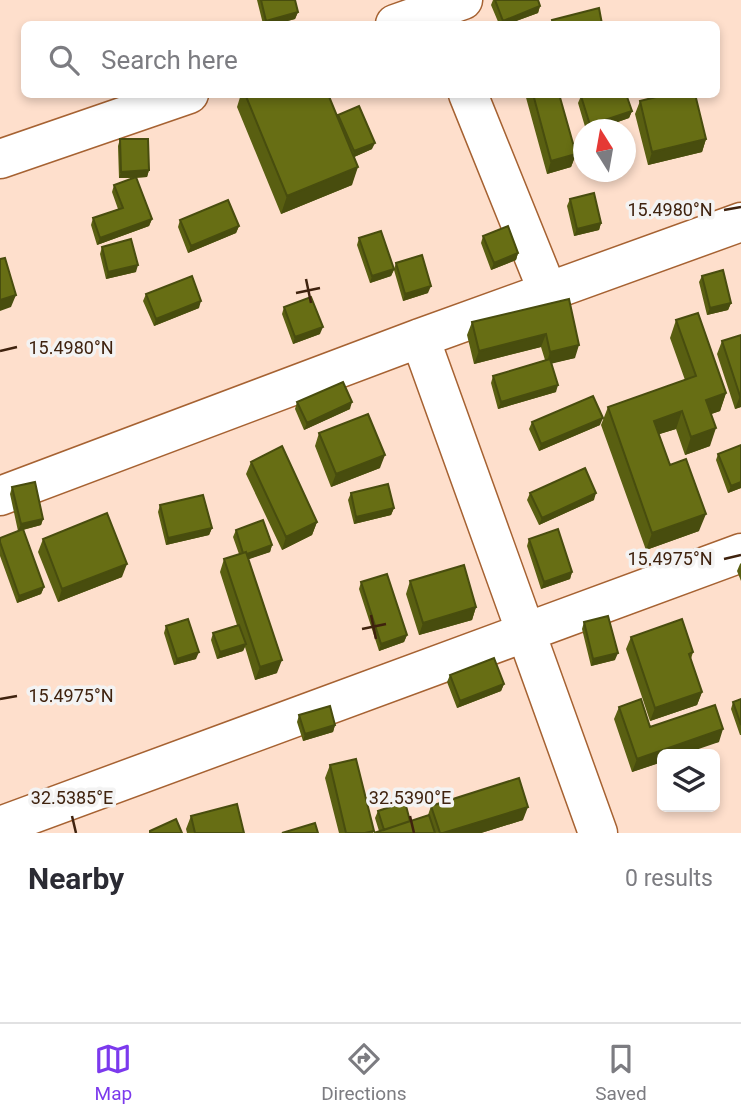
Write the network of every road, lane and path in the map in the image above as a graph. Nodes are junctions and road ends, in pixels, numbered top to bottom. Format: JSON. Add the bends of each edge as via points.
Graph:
{"nodes":[{"id":1,"x":441,"y":9,"type":"edge"},
{"id":2,"x":404,"y":21,"type":"edge"},
{"id":3,"x":177,"y":98,"type":"edge"},
{"id":4,"x":470,"y":98,"type":"edge"},
{"id":5,"x":0,"y":159,"type":"edge"},
{"id":6,"x":741,"y":222,"type":"edge"},
{"id":7,"x":548,"y":292,"type":"junction"},
{"id":8,"x":420,"y":338,"type":"junction"},
{"id":9,"x":0,"y":496,"type":"edge"},
{"id":10,"x":741,"y":553,"type":"edge"},
{"id":11,"x":525,"y":634,"type":"junction"},
{"id":12,"x":0,"y":826,"type":"edge"},
{"id":13,"x":598,"y":833,"type":"edge"}],
"edges":[{"from":1,"to":2,"type":"street"},
{"from":3,"to":5,"type":"street"},
{"from":4,"to":7,"type":"street"},
{"from":6,"to":7,"type":"street"},
{"from":7,"to":8,"type":"street"},
{"from":8,"to":9,"type":"street"},
{"from":8,"to":11,"type":"street"},
{"from":10,"to":11,"type":"street"},
{"from":11,"to":12,"type":"street"},
{"from":11,"to":13,"type":"street"}]}
